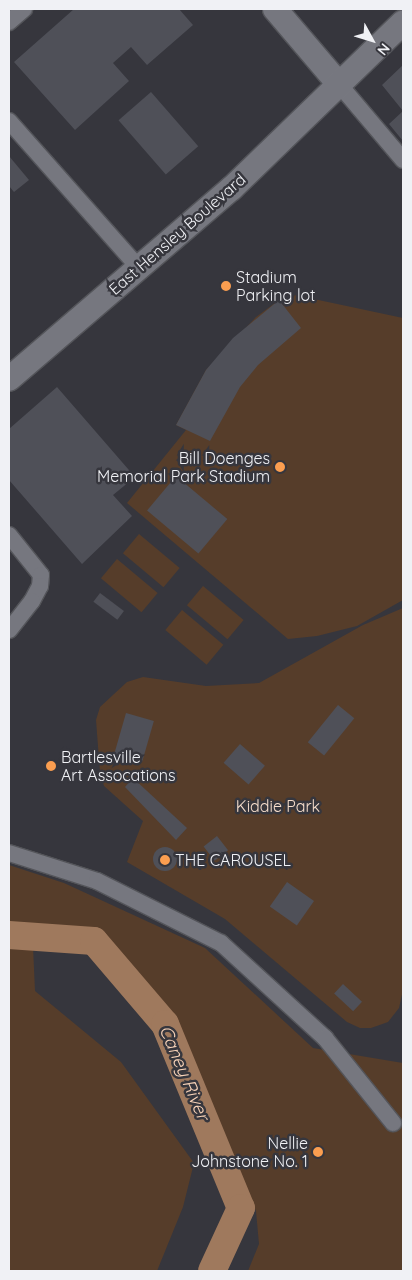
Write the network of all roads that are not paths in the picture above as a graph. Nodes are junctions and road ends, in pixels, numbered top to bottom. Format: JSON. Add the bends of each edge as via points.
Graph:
{"nodes":[{"id":1,"x":24,"y":9,"type":"edge"},
{"id":2,"x":275,"y":9,"type":"edge"},
{"id":3,"x":9,"y":22,"type":"edge"},
{"id":4,"x":403,"y":22,"type":"edge"},
{"id":5,"x":338,"y":83,"type":"junction"},
{"id":6,"x":9,"y":121,"type":"edge"},
{"id":7,"x":403,"y":160,"type":"edge"},
{"id":8,"x":138,"y":267,"type":"junction"},
{"id":9,"x":9,"y":379,"type":"edge"},
{"id":10,"x":9,"y":534,"type":"edge"},
{"id":11,"x":9,"y":630,"type":"edge"},
{"id":12,"x":9,"y":853,"type":"edge"},
{"id":13,"x":393,"y":1123,"type":"dead end"}],
"edges":[{"from":1,"to":3,"type":"street"},
{"from":2,"to":5,"type":"main road"},
{"from":4,"to":5,"type":"main road","name":"East Hensley Boulevard"},
{"from":5,"to":7,"type":"street"},
{"from":5,"to":8,"type":"main road","name":"East Hensley Boulevard","via":[[232,188]]},
{"from":6,"to":8,"type":"street"},
{"from":8,"to":9,"type":"main road","name":"East Hensley Boulevard"},
{"from":10,"to":11,"type":"street","via":[[40,575],[40,586],[32,601]]},
{"from":12,"to":13,"type":"street","via":[[97,881],[221,943],[325,1038]]}]}
